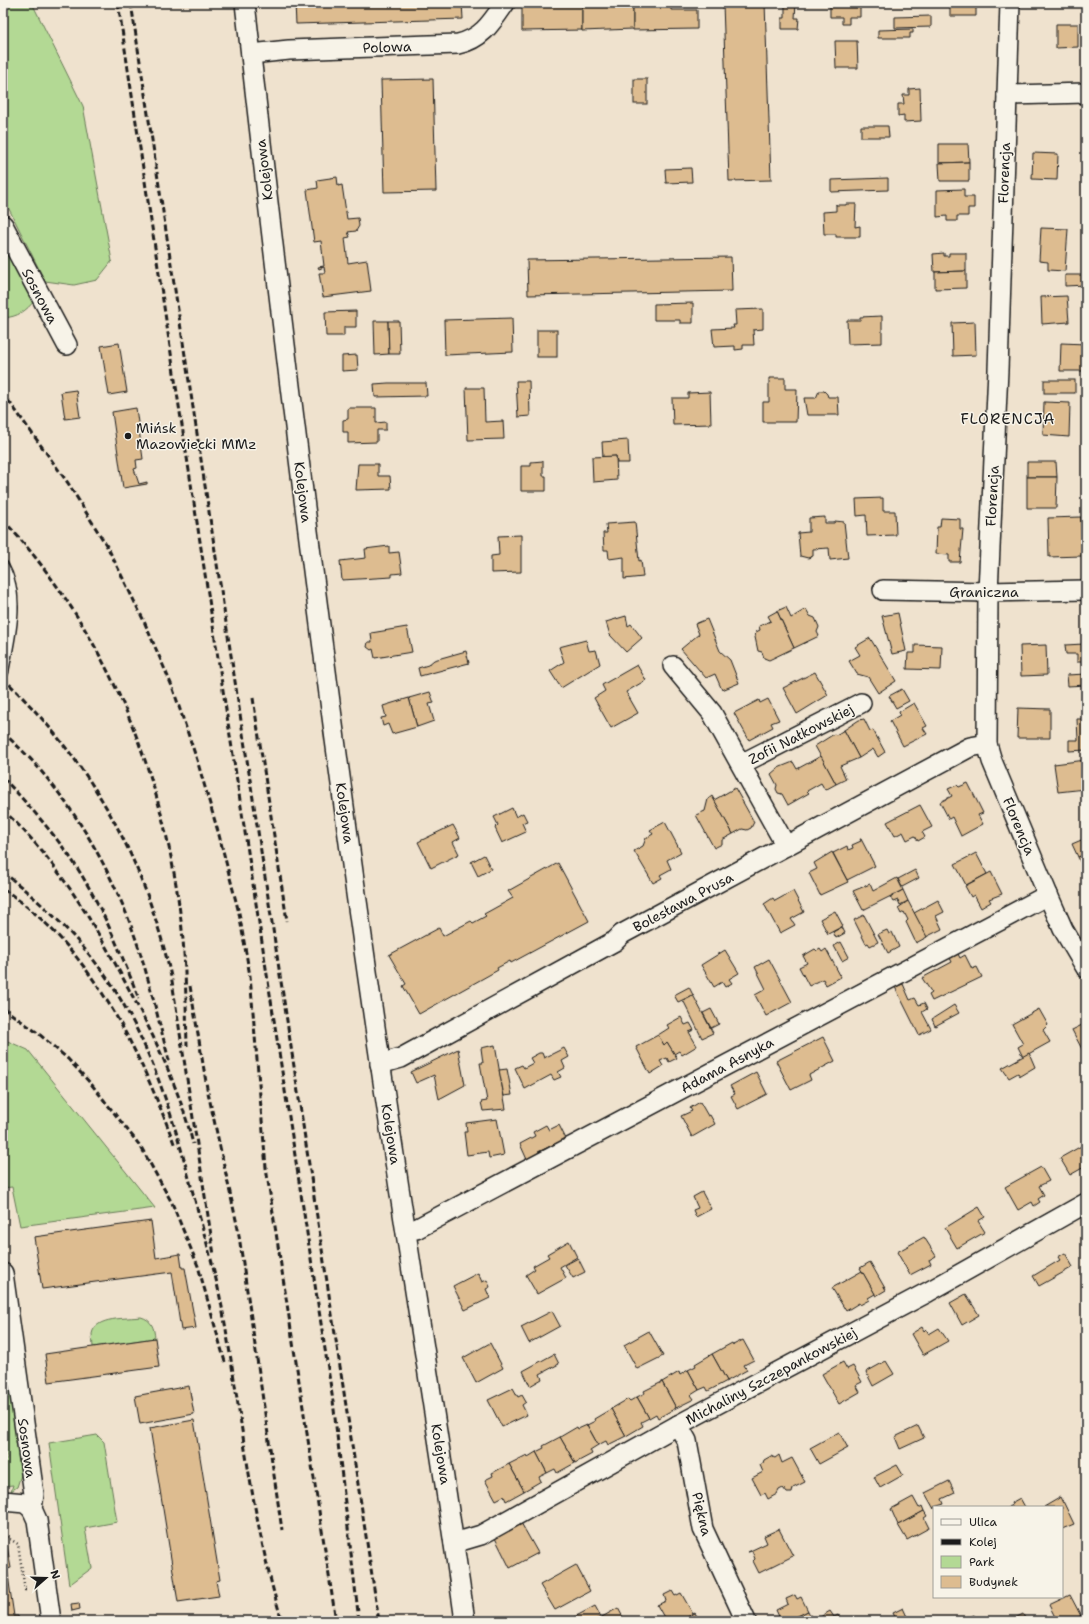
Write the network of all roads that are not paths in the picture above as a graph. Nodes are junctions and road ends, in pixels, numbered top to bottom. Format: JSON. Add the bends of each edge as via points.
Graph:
{"nodes":[{"id":1,"x":245,"y":3,"type":"edge"},
{"id":2,"x":505,"y":3,"type":"edge"},
{"id":3,"x":1010,"y":3,"type":"edge"},
{"id":4,"x":251,"y":54,"type":"junction"},
{"id":5,"x":1086,"y":93,"type":"edge"},
{"id":6,"x":1007,"y":95,"type":"junction"},
{"id":7,"x":3,"y":225,"type":"edge"},
{"id":8,"x":67,"y":345,"type":"dead end"},
{"id":9,"x":3,"y":566,"type":"edge"},
{"id":10,"x":883,"y":590,"type":"dead end"},
{"id":11,"x":1086,"y":590,"type":"edge"},
{"id":12,"x":988,"y":592,"type":"junction"},
{"id":13,"x":673,"y":666,"type":"dead end"},
{"id":14,"x":3,"y":672,"type":"edge"},
{"id":15,"x":861,"y":703,"type":"dead end"},
{"id":16,"x":987,"y":744,"type":"junction"},
{"id":17,"x":741,"y":764,"type":"junction"},
{"id":18,"x":786,"y":846,"type":"junction"},
{"id":19,"x":1048,"y":895,"type":"junction"},
{"id":20,"x":1086,"y":968,"type":"edge"},
{"id":21,"x":380,"y":1064,"type":"junction"},
{"id":22,"x":1086,"y":1203,"type":"edge"},
{"id":23,"x":406,"y":1231,"type":"junction"},
{"id":24,"x":3,"y":1273,"type":"edge"},
{"id":25,"x":678,"y":1425,"type":"junction"},
{"id":26,"x":3,"y":1501,"type":"edge"},
{"id":27,"x":32,"y":1509,"type":"junction"},
{"id":28,"x":454,"y":1543,"type":"junction"},
{"id":29,"x":51,"y":1621,"type":"edge"},
{"id":30,"x":465,"y":1621,"type":"edge"},
{"id":31,"x":746,"y":1621,"type":"edge"}],
"edges":[{"from":1,"to":4,"type":"street","name":"Kolejowa"},
{"from":2,"to":4,"type":"street","name":"Polowa","via":[[490,26],[482,33],[458,44],[289,50]]},
{"from":3,"to":6,"type":"street","name":"Florencja"},
{"from":4,"to":21,"type":"street","name":"Kolejowa","via":[[296,436],[341,788]]},
{"from":5,"to":6,"type":"street"},
{"from":6,"to":12,"type":"street","name":"Florencja"},
{"from":7,"to":8,"type":"street","name":"Sosnowa"},
{"from":9,"to":14,"type":"lane","via":[[10,582],[12,600]]},
{"from":10,"to":12,"type":"street","name":"Graniczna"},
{"from":11,"to":12,"type":"street","name":"Graniczna"},
{"from":12,"to":16,"type":"street","name":"Florencja"},
{"from":13,"to":17,"type":"street","name":"Zofii Nałkowskiej","via":[[712,713]]},
{"from":15,"to":17,"type":"street","name":"Zofii Nałkowskiej"},
{"from":16,"to":18,"type":"street","name":"Bolesława Prusa","via":[[970,747]]},
{"from":16,"to":19,"type":"street","name":"Florencja"},
{"from":17,"to":18,"type":"street","name":"Zofii Nałkowskiej"},
{"from":18,"to":21,"type":"street","name":"Bolesława Prusa","via":[[407,1054]]},
{"from":19,"to":20,"type":"street","name":"Florencja","via":[[1063,929]]},
{"from":19,"to":23,"type":"street","name":"Adama Asnyka","via":[[416,1229]]},
{"from":21,"to":23,"type":"street","name":"Kolejowa"},
{"from":22,"to":25,"type":"street","name":"Michaliny Szczepankowskiej"},
{"from":23,"to":28,"type":"street","name":"Kolejowa"},
{"from":24,"to":27,"type":"street","name":"Sosnowa","via":[[34,1494]]},
{"from":25,"to":28,"type":"street","name":"Michaliny Szczepankowskiej","via":[[481,1535]]},
{"from":25,"to":31,"type":"street","name":"Piękna","via":[[687,1441],[703,1529]]},
{"from":26,"to":27,"type":"street","via":[[24,1503]]},
{"from":27,"to":29,"type":"street","name":"Sosnowa","via":[[38,1520]]},
{"from":28,"to":30,"type":"street","name":"Kolejowa"}]}
